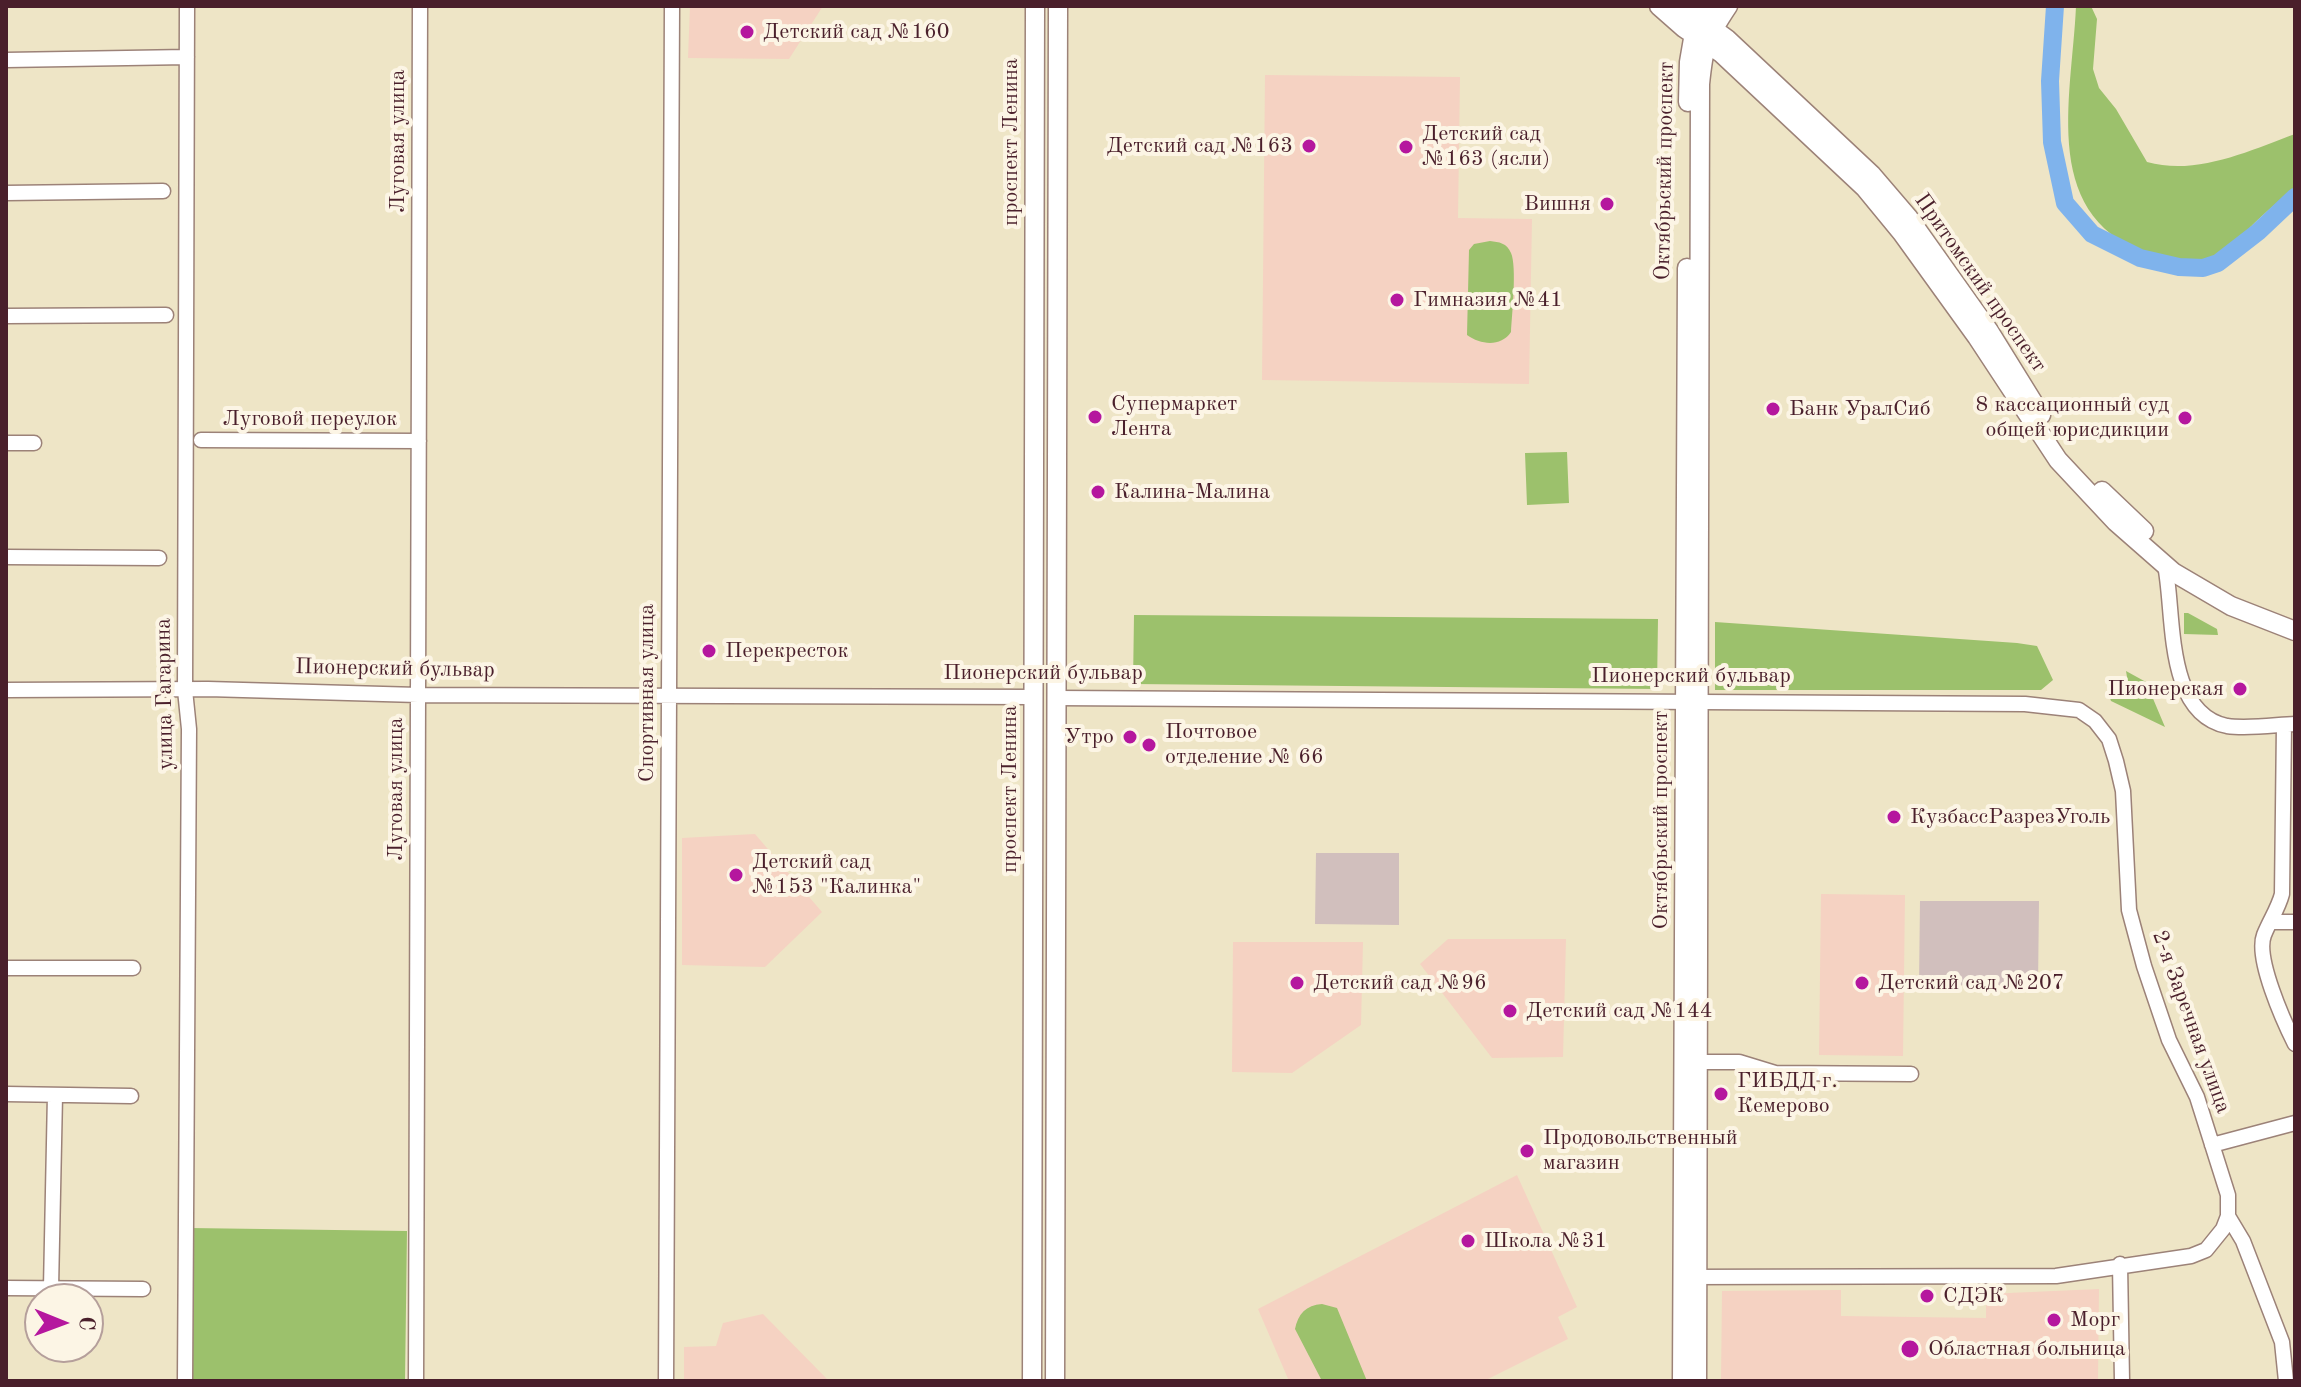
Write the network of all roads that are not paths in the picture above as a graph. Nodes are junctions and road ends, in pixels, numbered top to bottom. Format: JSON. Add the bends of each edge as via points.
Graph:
{"nodes":[{"id":1,"x":187,"y":6,"type":"edge"},
{"id":2,"x":420,"y":6,"type":"edge"},
{"id":3,"x":672,"y":6,"type":"edge"},
{"id":4,"x":1035,"y":6,"type":"edge"},
{"id":5,"x":1058,"y":6,"type":"edge"},
{"id":6,"x":1659,"y":6,"type":"edge"},
{"id":7,"x":1682,"y":6,"type":"edge"},
{"id":8,"x":1728,"y":6,"type":"edge"},
{"id":9,"x":1705,"y":26,"type":"edge"},
{"id":10,"x":187,"y":57,"type":"junction"},
{"id":11,"x":6,"y":60,"type":"edge"},
{"id":12,"x":163,"y":191,"type":"dead end"},
{"id":13,"x":6,"y":193,"type":"edge"},
{"id":14,"x":166,"y":315,"type":"dead end"},
{"id":15,"x":6,"y":316,"type":"edge"},
{"id":16,"x":201,"y":440,"type":"dead end"},
{"id":17,"x":419,"y":441,"type":"junction"},
{"id":18,"x":6,"y":443,"type":"edge"},
{"id":19,"x":34,"y":443,"type":"dead end"},
{"id":20,"x":6,"y":557,"type":"edge"},
{"id":21,"x":159,"y":558,"type":"dead end"},
{"id":22,"x":2165,"y":565,"type":"junction"},
{"id":23,"x":2295,"y":620,"type":"edge"},
{"id":24,"x":2295,"y":631,"type":"edge"},
{"id":25,"x":6,"y":690,"type":"edge"},
{"id":26,"x":185,"y":690,"type":"junction"},
{"id":27,"x":418,"y":695,"type":"junction"},
{"id":28,"x":669,"y":696,"type":"junction"},
{"id":29,"x":1034,"y":697,"type":"junction"},
{"id":30,"x":1056,"y":698,"type":"junction"},
{"id":31,"x":1692,"y":700,"type":"junction"},
{"id":32,"x":2079,"y":710,"type":"joint"},
{"id":33,"x":2289,"y":725,"type":"edge"},
{"id":34,"x":2272,"y":922,"type":"junction"},
{"id":35,"x":2295,"y":922,"type":"edge"},
{"id":36,"x":6,"y":968,"type":"edge"},
{"id":37,"x":133,"y":968,"type":"dead end"},
{"id":38,"x":2295,"y":1044,"type":"edge"},
{"id":39,"x":1698,"y":1062,"type":"junction"},
{"id":40,"x":1911,"y":1074,"type":"dead end"},
{"id":41,"x":6,"y":1094,"type":"edge"},
{"id":42,"x":55,"y":1095,"type":"junction"},
{"id":43,"x":131,"y":1096,"type":"dead end"},
{"id":44,"x":2295,"y":1123,"type":"edge"},
{"id":45,"x":2212,"y":1145,"type":"junction"},
{"id":46,"x":2228,"y":1216,"type":"junction"},
{"id":47,"x":2120,"y":1264,"type":"junction"},
{"id":48,"x":1690,"y":1277,"type":"junction"},
{"id":49,"x":51,"y":1283,"type":"edge"},
{"id":50,"x":104,"y":1289,"type":"edge"},
{"id":51,"x":143,"y":1289,"type":"dead end"},
{"id":52,"x":1055,"y":1307,"type":"junction"},
{"id":53,"x":1033,"y":1310,"type":"junction"},
{"id":54,"x":185,"y":1381,"type":"edge"},
{"id":55,"x":416,"y":1381,"type":"edge"},
{"id":56,"x":666,"y":1381,"type":"edge"},
{"id":57,"x":1032,"y":1381,"type":"edge"},
{"id":58,"x":1055,"y":1381,"type":"edge"},
{"id":59,"x":1682,"y":1381,"type":"edge"},
{"id":60,"x":1697,"y":1381,"type":"edge"},
{"id":61,"x":2122,"y":1381,"type":"edge"},
{"id":62,"x":2286,"y":1381,"type":"edge"}],
"edges":[{"from":1,"to":10,"type":"street","name":"улица Гагарина"},
{"from":2,"to":17,"type":"street","name":"Луговая улица"},
{"from":3,"to":28,"type":"street","name":"Спортивная улица"},
{"from":4,"to":29,"type":"main road","name":"проспект Ленина"},
{"from":5,"to":30,"type":"main road","name":"проспект Ленина"},
{"from":6,"to":9,"type":"main road","via":[[1684,28]]},
{"from":7,"to":9,"type":"main road"},
{"from":8,"to":9,"type":"main road"},
{"from":9,"to":22,"type":"main road","name":"Притомский проспект","via":[[1743,73],[1865,188],[1977,337],[2058,460]]},
{"from":9,"to":23,"type":"main road","name":"Притомский проспект","via":[[1727,39],[1887,191],[2082,470],[2170,556],[2209,583]]},
{"from":9,"to":31,"type":"main road","name":"Октябрьский проспект","via":[[1688,82]]},
{"from":10,"to":11,"type":"street"},
{"from":10,"to":26,"type":"street","name":"улица Гагарина"},
{"from":12,"to":13,"type":"street"},
{"from":14,"to":15,"type":"street"},
{"from":16,"to":17,"type":"street","name":"Луговой переулок"},
{"from":17,"to":27,"type":"street","name":"Луговая улица"},
{"from":18,"to":19,"type":"street"},
{"from":20,"to":21,"type":"street"},
{"from":22,"to":24,"type":"main road","name":"Притомский проспект","via":[[2231,606]]},
{"from":22,"to":33,"type":"street","via":[[2172,637],[2187,698],[2205,716],[2227,726]]},
{"from":25,"to":26,"type":"street","name":"Пионерский бульвар"},
{"from":26,"to":27,"type":"street","name":"Пионерский бульвар"},
{"from":26,"to":54,"type":"street","name":"улица Гагарина"},
{"from":27,"to":28,"type":"street","name":"Пионерский бульвар"},
{"from":27,"to":55,"type":"street","name":"Луговая улица"},
{"from":28,"to":29,"type":"street","name":"Пионерский бульвар"},
{"from":28,"to":56,"type":"street","name":"Спортивная улица"},
{"from":29,"to":30,"type":"main road","name":"Пионерский бульвар"},
{"from":29,"to":53,"type":"main road","name":"проспект Ленина"},
{"from":30,"to":31,"type":"street","name":"Пионерский бульвар"},
{"from":30,"to":52,"type":"main road","name":"проспект Ленина"},
{"from":31,"to":32,"type":"street","name":"Пионерский бульвар","via":[[2025,704]]},
{"from":31,"to":39,"type":"main road","name":"Октябрьский проспект"},
{"from":31,"to":48,"type":"main road","name":"Октябрьский проспект"},
{"from":32,"to":45,"type":"street","name":"2-я Заречная улица","via":[[2109,739],[2116,761],[2123,791],[2129,910],[2169,1040],[2197,1097]]},
{"from":33,"to":34,"type":"street","via":[[2282,894]]},
{"from":34,"to":35,"type":"street"},
{"from":34,"to":38,"type":"street","via":[[2263,937],[2265,964]]},
{"from":36,"to":37,"type":"street"},
{"from":39,"to":40,"type":"street","via":[[1739,1062],[1775,1073]]},
{"from":39,"to":48,"type":"main road","name":"Октябрьский проспект"},
{"from":41,"to":42,"type":"street"},
{"from":42,"to":43,"type":"street"},
{"from":42,"to":49,"type":"street"},
{"from":44,"to":45,"type":"street"},
{"from":45,"to":46,"type":"street","name":"2-я Заречная улица","via":[[2228,1195]]},
{"from":46,"to":47,"type":"street","via":[[2206,1250]]},
{"from":46,"to":62,"type":"street","name":"2-я Заречная улица","via":[[2282,1342]]},
{"from":47,"to":48,"type":"street","via":[[2056,1276]]},
{"from":47,"to":61,"type":"street"},
{"from":48,"to":59,"type":"main road","name":"Октябрьский проспект"},
{"from":48,"to":60,"type":"main road","name":"Октябрьский проспект"},
{"from":50,"to":51,"type":"street"},
{"from":52,"to":53,"type":"main road"},
{"from":52,"to":58,"type":"main road","name":"проспект Ленина"},
{"from":53,"to":57,"type":"main road","name":"проспект Ленина"}]}
